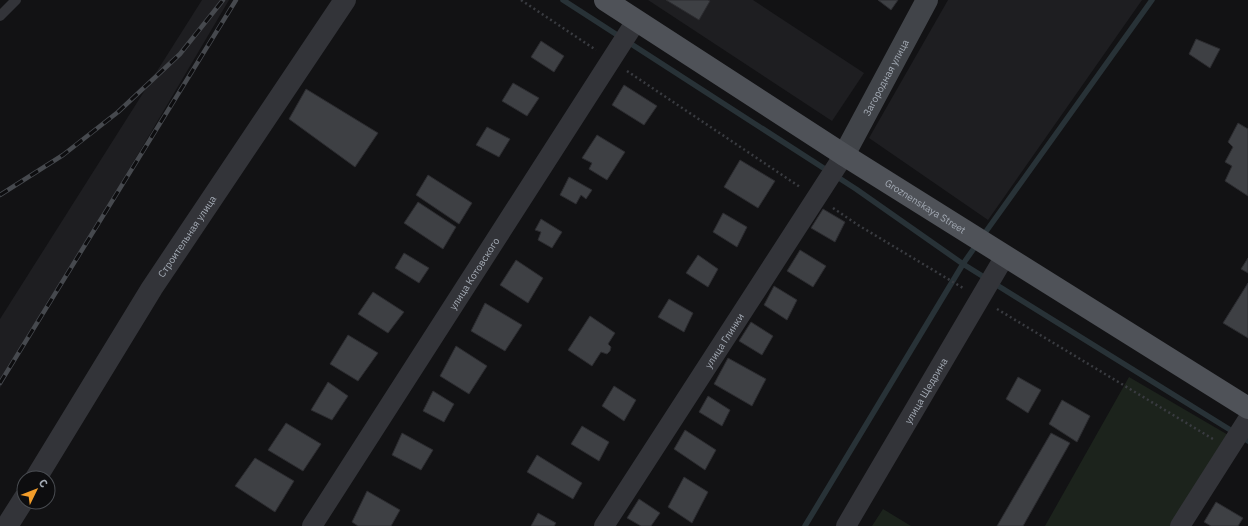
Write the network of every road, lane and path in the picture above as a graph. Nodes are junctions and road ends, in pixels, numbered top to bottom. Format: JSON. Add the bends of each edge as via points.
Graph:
{"nodes":[{"id":1,"x":16,"y":0,"type":"edge"},
{"id":2,"x":346,"y":0,"type":"edge"},
{"id":3,"x":521,"y":0,"type":"edge"},
{"id":4,"x":605,"y":0,"type":"edge"},
{"id":5,"x":927,"y":0,"type":"edge"},
{"id":6,"x":0,"y":16,"type":"edge"},
{"id":7,"x":636,"y":20,"type":"junction"},
{"id":8,"x":611,"y":60,"type":"junction"},
{"id":9,"x":844,"y":155,"type":"junction"},
{"id":10,"x":817,"y":197,"type":"junction"},
{"id":11,"x":1005,"y":256,"type":"junction"},
{"id":12,"x":980,"y":298,"type":"junction"},
{"id":13,"x":1248,"y":408,"type":"edge"},
{"id":14,"x":1248,"y":419,"type":"edge"},
{"id":15,"x":1229,"y":449,"type":"junction"},
{"id":16,"x":41,"y":470,"type":"edge"},
{"id":17,"x":17,"y":510,"type":"edge"},
{"id":18,"x":7,"y":526,"type":"edge"},
{"id":19,"x":312,"y":526,"type":"edge"},
{"id":20,"x":604,"y":526,"type":"edge"},
{"id":21,"x":846,"y":526,"type":"edge"},
{"id":22,"x":1180,"y":526,"type":"edge"}],
"edges":[{"from":1,"to":6,"type":"lane"},
{"from":2,"to":16,"type":"street","name":"Строительная улица","via":[[152,288]]},
{"from":3,"to":8,"type":"path"},
{"from":4,"to":7,"type":"main road","name":"Groznenskaya Street"},
{"from":5,"to":9,"type":"main road","name":"Загородная улица"},
{"from":7,"to":8,"type":"street","name":"улица Котовского"},
{"from":7,"to":9,"type":"main road","name":"Groznenskaya Street"},
{"from":8,"to":10,"type":"path"},
{"from":8,"to":19,"type":"street","name":"улица Котовского"},
{"from":9,"to":10,"type":"street","name":"улица Глинки"},
{"from":9,"to":11,"type":"main road","name":"Groznenskaya Street"},
{"from":10,"to":12,"type":"path","via":[[858,225]]},
{"from":10,"to":20,"type":"street","name":"улица Глинки"},
{"from":11,"to":12,"type":"street","name":"улица Щедрина"},
{"from":11,"to":13,"type":"main road","name":"Groznenskaya Street"},
{"from":12,"to":15,"type":"path"},
{"from":12,"to":21,"type":"street","name":"улица Щедрина"},
{"from":14,"to":15,"type":"street"},
{"from":15,"to":22,"type":"street"},
{"from":17,"to":18,"type":"street"}]}
